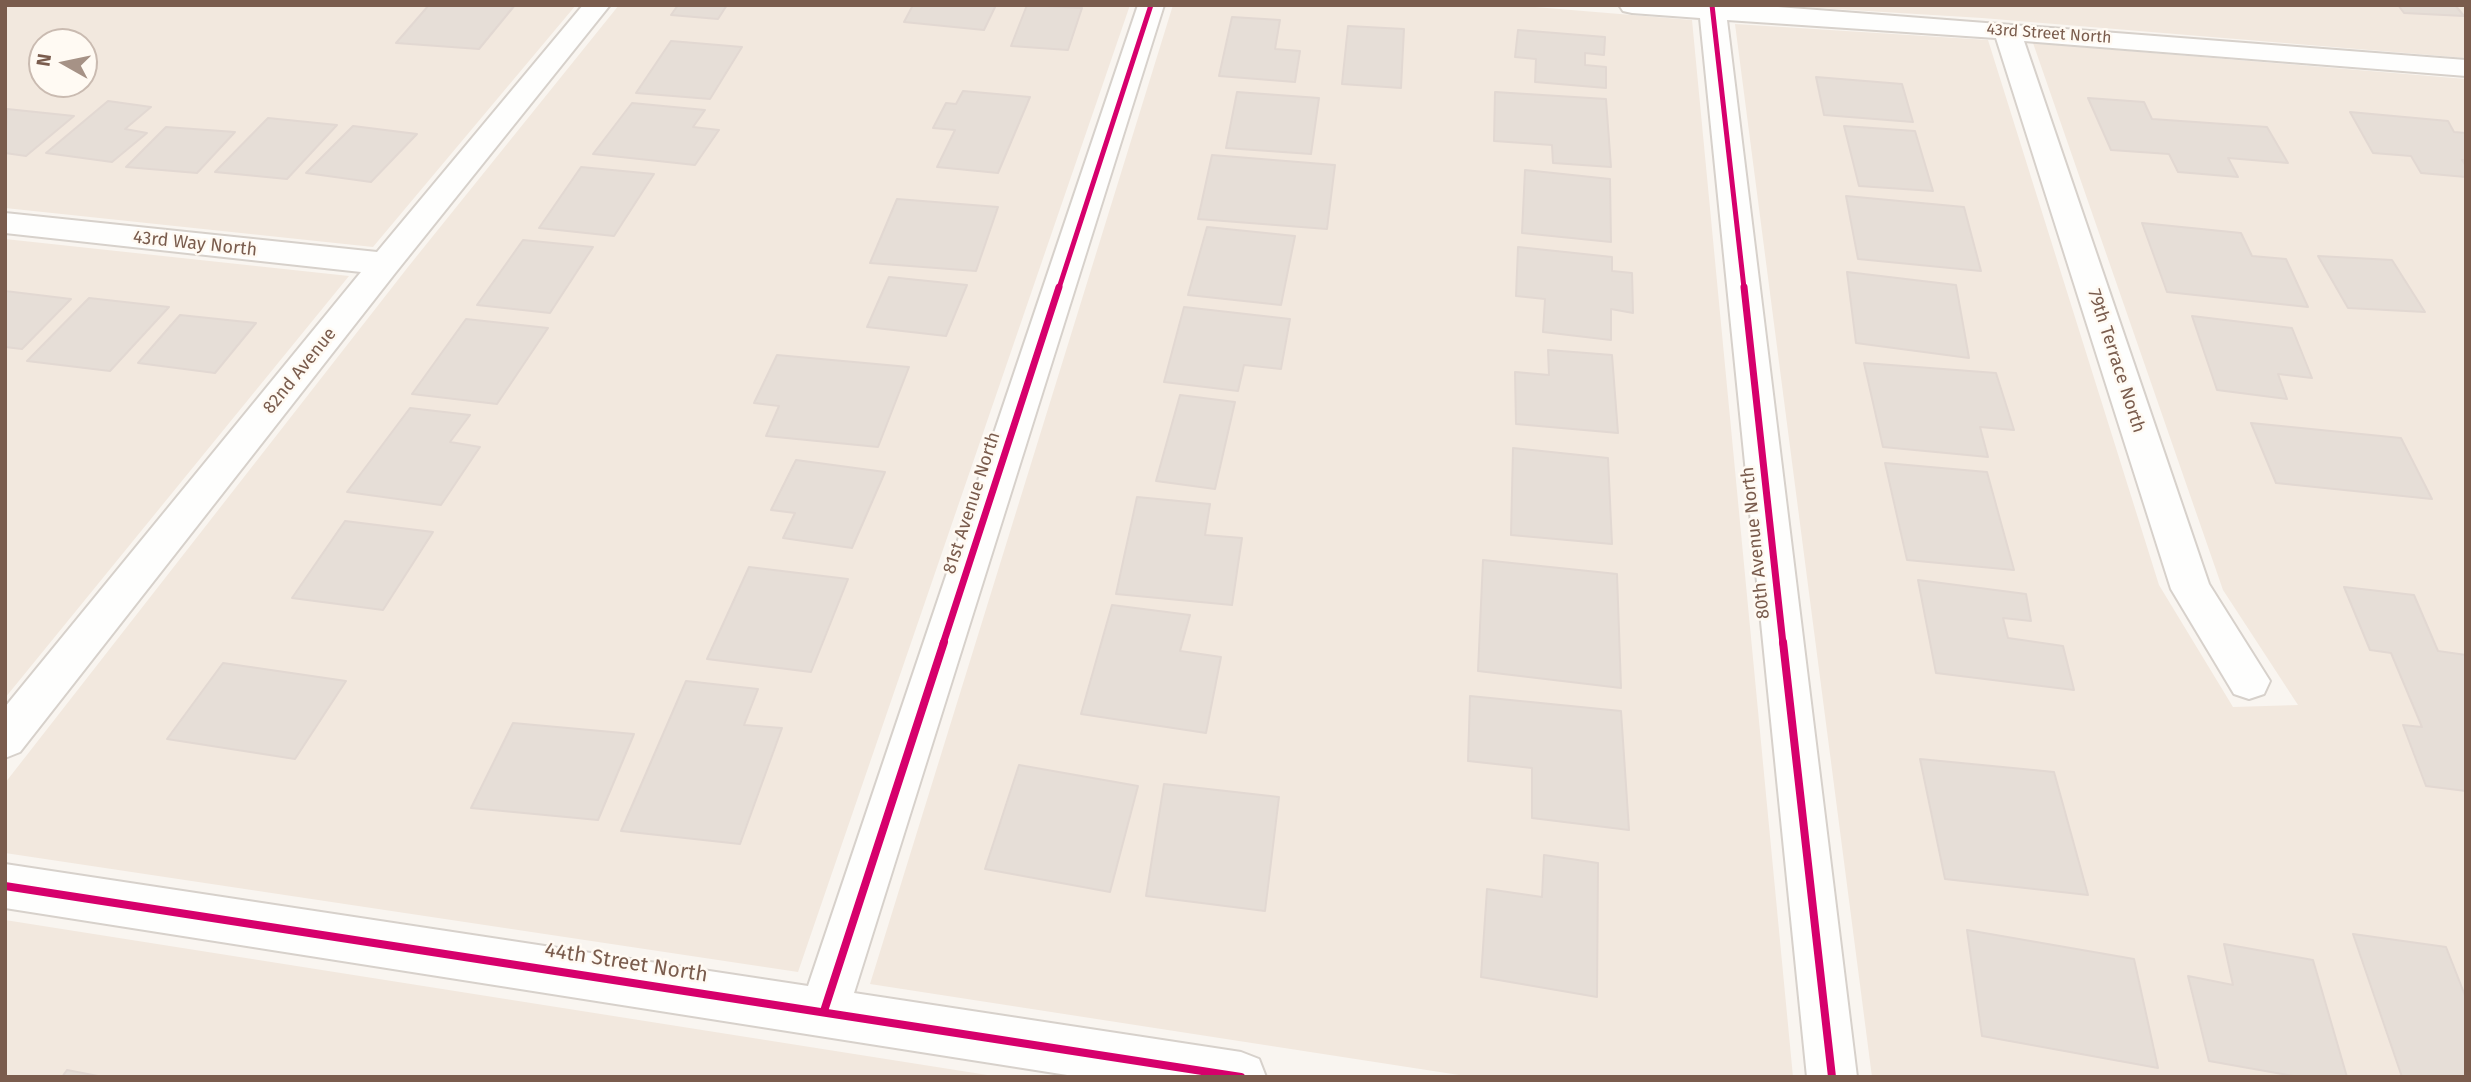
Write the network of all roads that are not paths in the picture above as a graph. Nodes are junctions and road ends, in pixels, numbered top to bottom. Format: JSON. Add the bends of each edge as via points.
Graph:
{"nodes":[{"id":1,"x":597,"y":5,"type":"edge"},
{"id":2,"x":1151,"y":5,"type":"edge"},
{"id":3,"x":1632,"y":5,"type":"edge"},
{"id":4,"x":1712,"y":9,"type":"edge"},
{"id":5,"x":2007,"y":31,"type":"junction"},
{"id":6,"x":2466,"y":68,"type":"edge"},
{"id":7,"x":5,"y":223,"type":"edge"},
{"id":8,"x":385,"y":264,"type":"junction"},
{"id":9,"x":2249,"y":681,"type":"dead end"},
{"id":10,"x":5,"y":739,"type":"edge"},
{"id":11,"x":5,"y":886,"type":"edge"},
{"id":12,"x":824,"y":1011,"type":"junction"},
{"id":13,"x":1241,"y":1077,"type":"edge"},
{"id":14,"x":1832,"y":1077,"type":"edge"}],
"edges":[{"from":1,"to":8,"type":"street","name":"82nd Avenue"},
{"from":2,"to":12,"type":"street","name":"81st Avenue North"},
{"from":3,"to":4,"type":"street","name":"43rd Street North"},
{"from":4,"to":5,"type":"street","name":"43rd Street North"},
{"from":4,"to":14,"type":"street","name":"80th Avenue North"},
{"from":5,"to":6,"type":"street","name":"43rd Street North"},
{"from":5,"to":9,"type":"street","name":"79th Terrace North","via":[[2191,589]]},
{"from":7,"to":8,"type":"street","name":"43rd Way North"},
{"from":8,"to":10,"type":"street","name":"82nd Avenue"},
{"from":11,"to":12,"type":"street","name":"44th Street North"},
{"from":12,"to":13,"type":"street","name":"44th Street North"}]}
